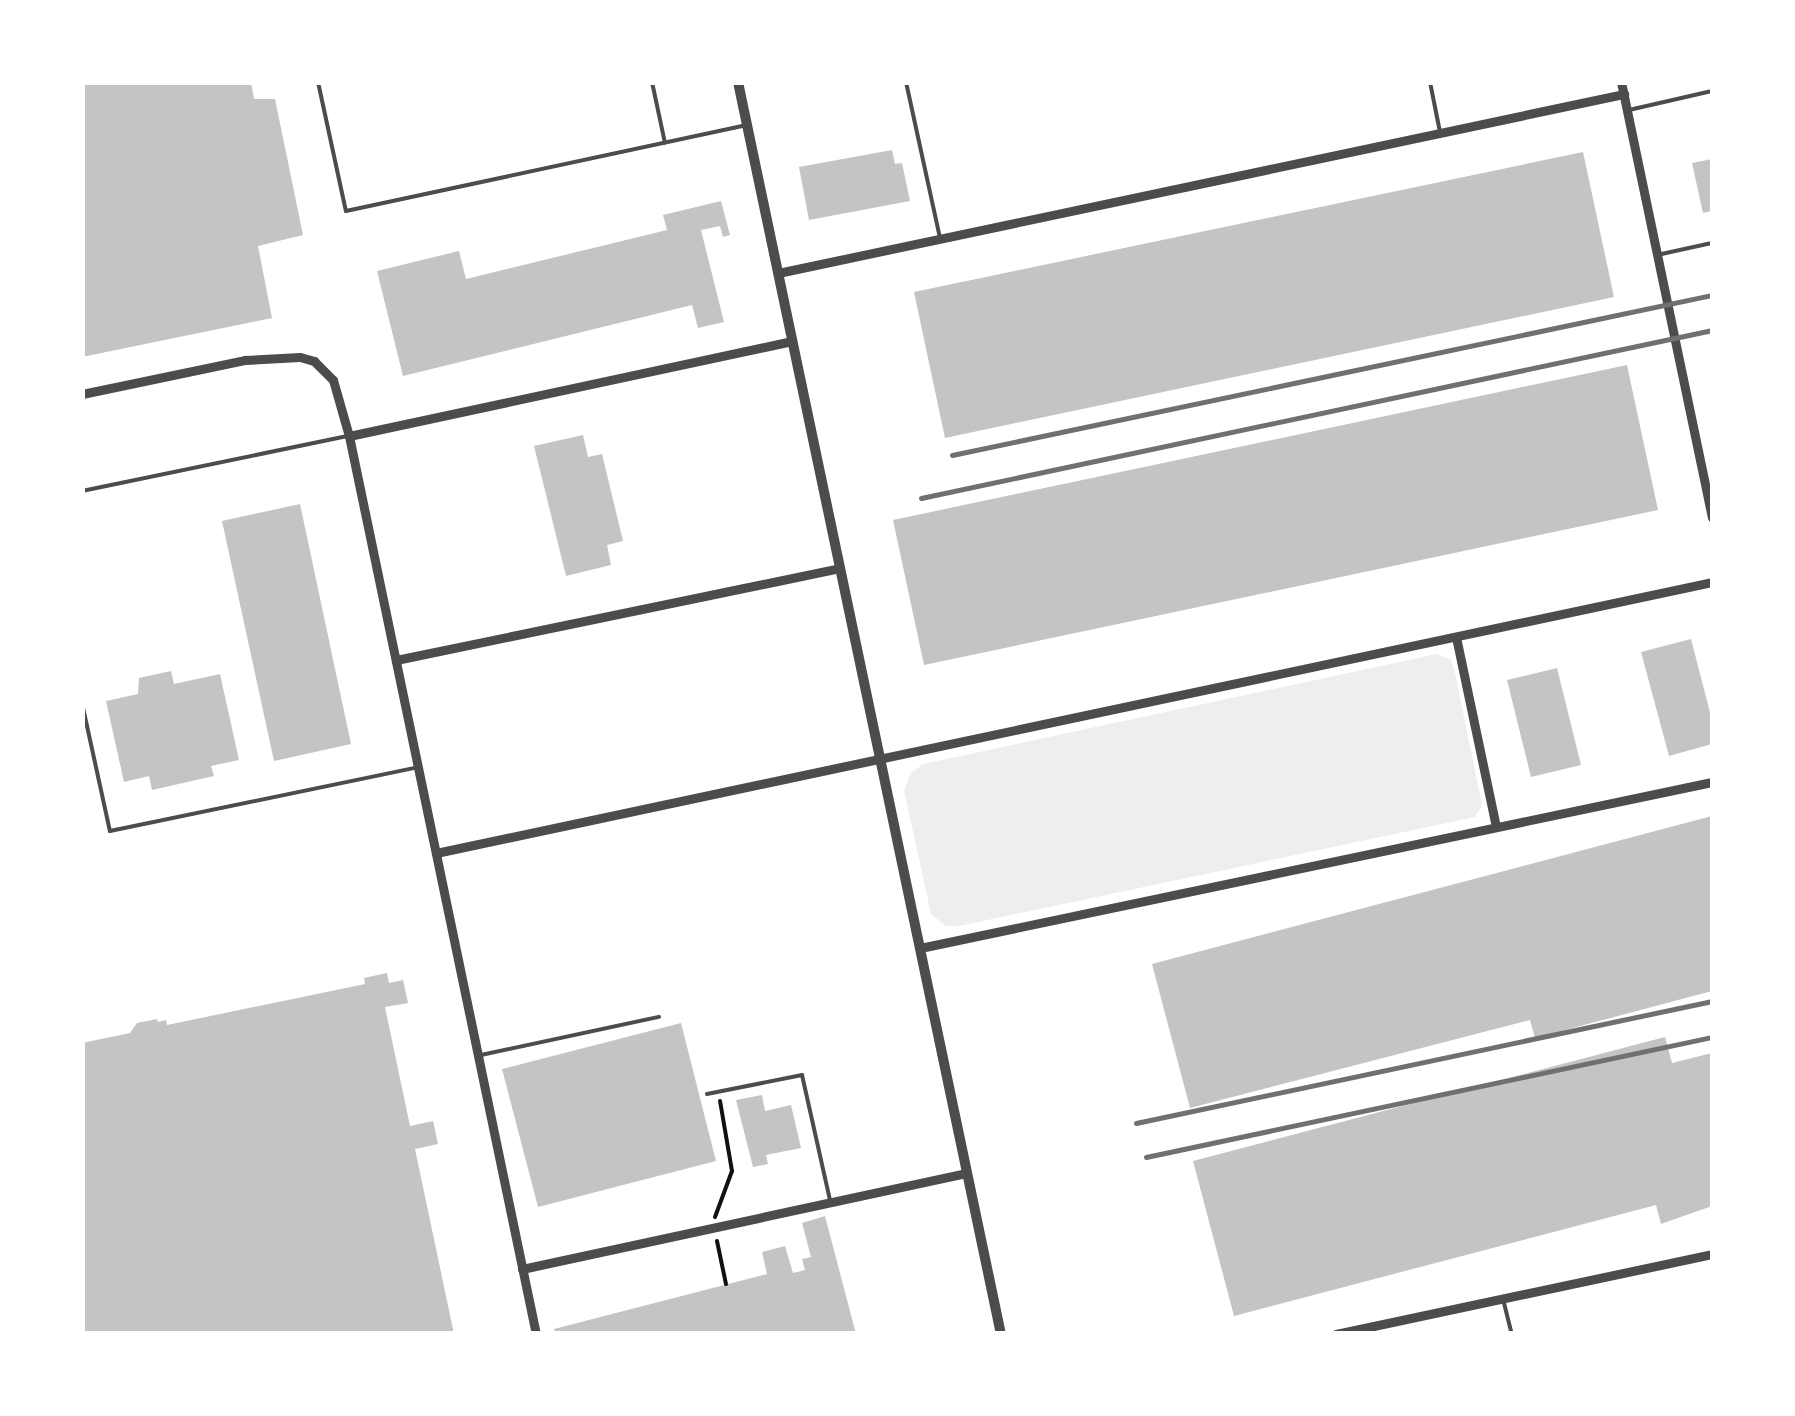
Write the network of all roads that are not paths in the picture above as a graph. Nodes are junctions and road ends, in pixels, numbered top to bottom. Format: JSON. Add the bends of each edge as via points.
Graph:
{"nodes":[{"id":1,"x":318,"y":82,"type":"edge"},
{"id":2,"x":652,"y":82,"type":"edge"},
{"id":3,"x":738,"y":82,"type":"edge"},
{"id":4,"x":906,"y":82,"type":"edge"},
{"id":5,"x":1430,"y":82,"type":"edge"},
{"id":6,"x":1623,"y":88,"type":"edge"},
{"id":7,"x":1712,"y":91,"type":"edge"},
{"id":8,"x":1627,"y":110,"type":"junction"},
{"id":9,"x":747,"y":125,"type":"junction"},
{"id":10,"x":1440,"y":133,"type":"junction"},
{"id":11,"x":665,"y":144,"type":"junction"},
{"id":12,"x":940,"y":238,"type":"junction"},
{"id":13,"x":1712,"y":244,"type":"edge"},
{"id":14,"x":1657,"y":255,"type":"junction"},
{"id":15,"x":778,"y":272,"type":"junction"},
{"id":16,"x":791,"y":341,"type":"junction"},
{"id":17,"x":82,"y":394,"type":"edge"},
{"id":18,"x":349,"y":436,"type":"junction"},
{"id":19,"x":82,"y":491,"type":"edge"},
{"id":20,"x":1712,"y":518,"type":"edge"},
{"id":21,"x":840,"y":568,"type":"junction"},
{"id":22,"x":1712,"y":582,"type":"edge"},
{"id":23,"x":1456,"y":637,"type":"junction"},
{"id":24,"x":396,"y":660,"type":"junction"},
{"id":25,"x":82,"y":703,"type":"edge"},
{"id":26,"x":879,"y":760,"type":"junction"},
{"id":27,"x":418,"y":767,"type":"junction"},
{"id":28,"x":1712,"y":782,"type":"edge"},
{"id":29,"x":1496,"y":827,"type":"junction"},
{"id":30,"x":436,"y":853,"type":"junction"},
{"id":31,"x":920,"y":948,"type":"junction"},
{"id":32,"x":660,"y":1018,"type":"dead end"},
{"id":33,"x":476,"y":1056,"type":"junction"},
{"id":34,"x":707,"y":1094,"type":"dead end"},
{"id":35,"x":966,"y":1173,"type":"junction"},
{"id":36,"x":831,"y":1202,"type":"junction"},
{"id":37,"x":1712,"y":1254,"type":"edge"},
{"id":38,"x":522,"y":1270,"type":"junction"},
{"id":39,"x":1503,"y":1298,"type":"junction"},
{"id":40,"x":536,"y":1334,"type":"edge"},
{"id":41,"x":1001,"y":1334,"type":"edge"},
{"id":42,"x":1336,"y":1334,"type":"edge"},
{"id":43,"x":1512,"y":1334,"type":"edge"}],
"edges":[{"from":1,"to":11,"type":"lane","via":[[346,210]]},
{"from":2,"to":11,"type":"lane"},
{"from":3,"to":9,"type":"street"},
{"from":4,"to":12,"type":"lane"},
{"from":5,"to":10,"type":"lane"},
{"from":6,"to":8,"type":"street"},
{"from":6,"to":10,"type":"street"},
{"from":7,"to":8,"type":"lane"},
{"from":8,"to":14,"type":"street"},
{"from":9,"to":11,"type":"lane"},
{"from":9,"to":15,"type":"street"},
{"from":10,"to":12,"type":"street"},
{"from":12,"to":15,"type":"street"},
{"from":13,"to":14,"type":"lane"},
{"from":14,"to":20,"type":"street"},
{"from":15,"to":16,"type":"street"},
{"from":16,"to":18,"type":"street"},
{"from":16,"to":21,"type":"street"},
{"from":17,"to":18,"type":"street","via":[[245,360],[300,357],[333,380]]},
{"from":18,"to":19,"type":"lane"},
{"from":18,"to":24,"type":"street"},
{"from":21,"to":24,"type":"street"},
{"from":21,"to":26,"type":"street"},
{"from":22,"to":23,"type":"street"},
{"from":23,"to":26,"type":"street"},
{"from":23,"to":29,"type":"street"},
{"from":24,"to":27,"type":"street"},
{"from":25,"to":27,"type":"lane","via":[[110,831]]},
{"from":26,"to":30,"type":"street"},
{"from":26,"to":31,"type":"street"},
{"from":27,"to":30,"type":"street"},
{"from":28,"to":29,"type":"street"},
{"from":29,"to":31,"type":"street"},
{"from":30,"to":33,"type":"street"},
{"from":31,"to":35,"type":"street"},
{"from":32,"to":33,"type":"lane"},
{"from":33,"to":38,"type":"street"},
{"from":34,"to":36,"type":"lane","via":[[802,1075]]},
{"from":35,"to":36,"type":"street"},
{"from":35,"to":41,"type":"street"},
{"from":36,"to":38,"type":"street"},
{"from":37,"to":39,"type":"street"},
{"from":38,"to":40,"type":"street"},
{"from":39,"to":42,"type":"street"},
{"from":39,"to":43,"type":"lane"}]}
